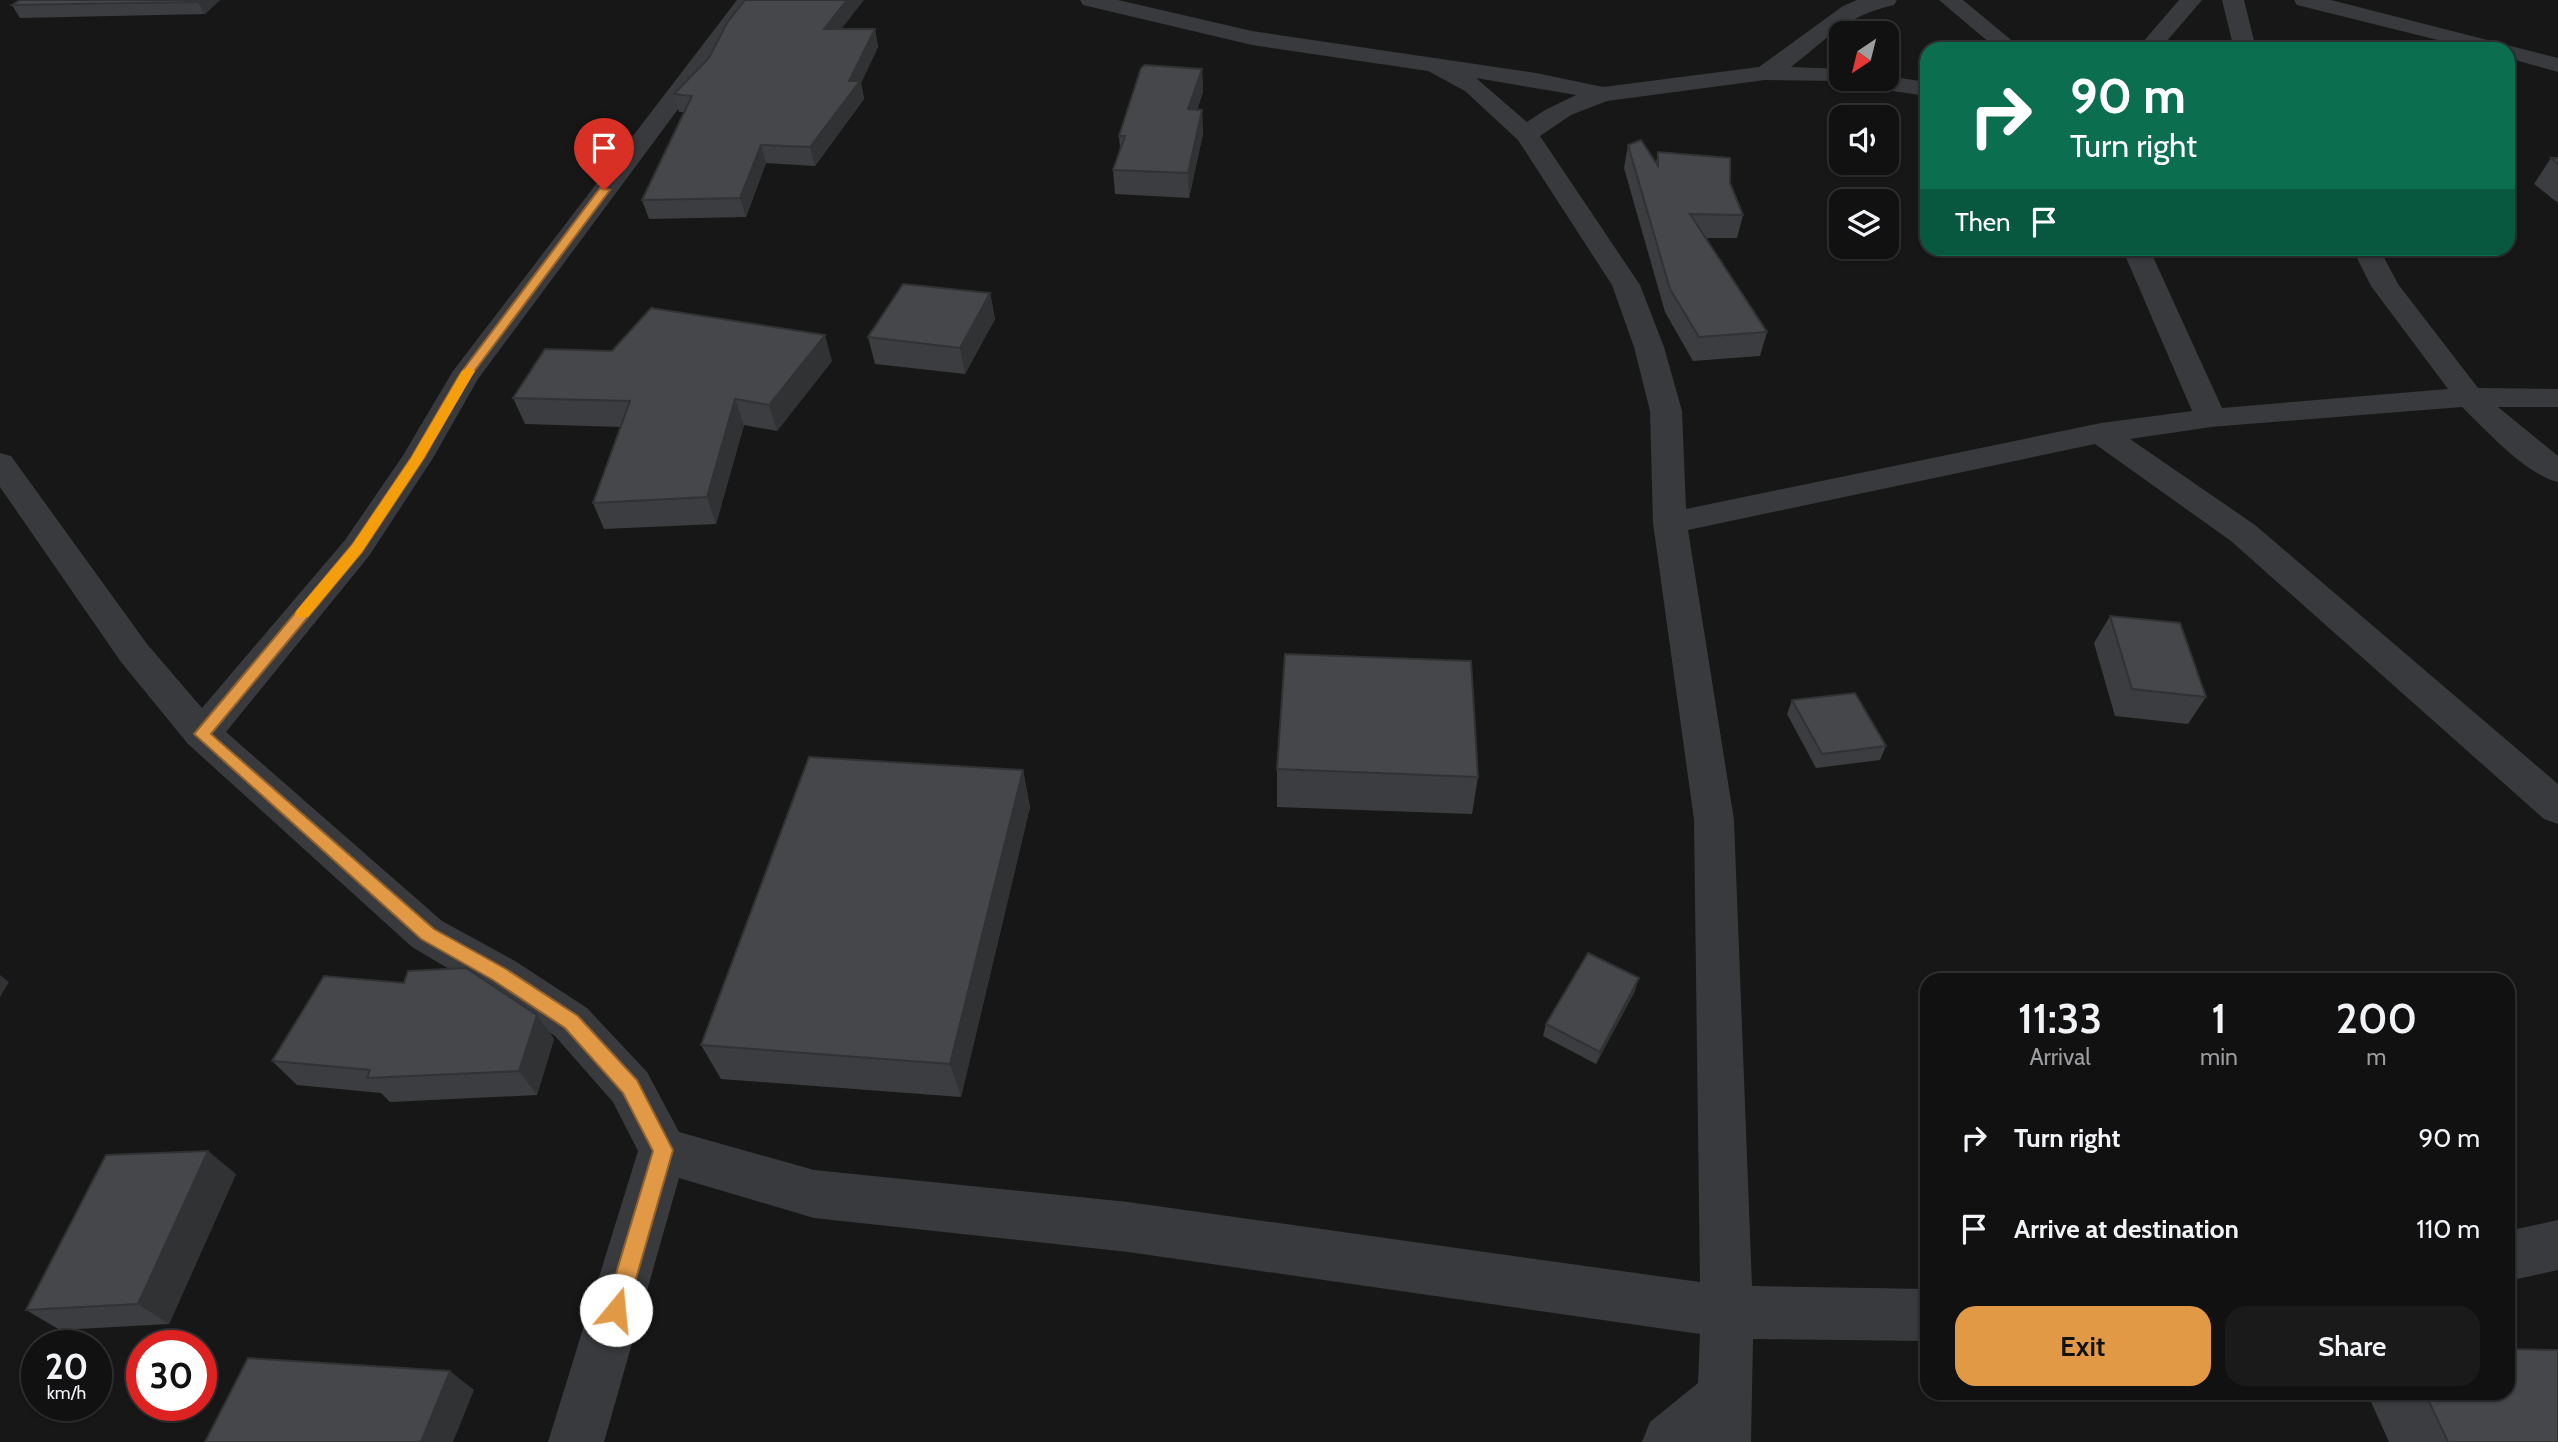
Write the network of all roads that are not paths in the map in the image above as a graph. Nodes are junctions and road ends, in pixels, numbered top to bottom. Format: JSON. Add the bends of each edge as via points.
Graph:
{"nodes":[{"id":1,"x":748,"y":0,"type":"edge"},
{"id":2,"x":1091,"y":0,"type":"edge"},
{"id":3,"x":1886,"y":0,"type":"edge"},
{"id":4,"x":1950,"y":0,"type":"edge"},
{"id":5,"x":2191,"y":0,"type":"edge"},
{"id":6,"x":2233,"y":0,"type":"edge"},
{"id":7,"x":2305,"y":0,"type":"edge"},
{"id":8,"x":2002,"y":42,"type":"edge"},
{"id":9,"x":2154,"y":42,"type":"edge"},
{"id":10,"x":2243,"y":42,"type":"edge"},
{"id":11,"x":2473,"y":42,"type":"edge"},
{"id":12,"x":2515,"y":53,"type":"edge"},
{"id":13,"x":2558,"y":65,"type":"edge"},
{"id":14,"x":1436,"y":66,"type":"junction"},
{"id":15,"x":1765,"y":73,"type":"junction"},
{"id":16,"x":2558,"y":74,"type":"edge"},
{"id":17,"x":1829,"y":76,"type":"edge"},
{"id":18,"x":2520,"y":76,"type":"dead end"},
{"id":19,"x":1899,"y":85,"type":"edge"},
{"id":20,"x":1920,"y":88,"type":"edge"},
{"id":21,"x":1603,"y":94,"type":"junction"},
{"id":22,"x":1527,"y":135,"type":"junction"},
{"id":23,"x":2140,"y":256,"type":"edge"},
{"id":24,"x":2369,"y":256,"type":"edge"},
{"id":25,"x":2469,"y":397,"type":"junction"},
{"id":26,"x":2558,"y":398,"type":"edge"},
{"id":27,"x":2211,"y":418,"type":"junction"},
{"id":28,"x":2101,"y":433,"type":"junction"},
{"id":29,"x":0,"y":463,"type":"edge"},
{"id":30,"x":2558,"y":472,"type":"edge"},
{"id":31,"x":1670,"y":523,"type":"junction"},
{"id":32,"x":202,"y":734,"type":"junction"},
{"id":33,"x":2558,"y":808,"type":"edge"},
{"id":34,"x":663,"y":1150,"type":"junction"},
{"id":35,"x":2558,"y":1245,"type":"edge"},
{"id":36,"x":2515,"y":1254,"type":"edge"},
{"id":37,"x":1727,"y":1312,"type":"junction"},
{"id":38,"x":1920,"y":1315,"type":"edge"},
{"id":39,"x":1724,"y":1420,"type":"edge"},
{"id":40,"x":576,"y":1442,"type":"edge"},
{"id":41,"x":1671,"y":1442,"type":"edge"}],
"edges":[{"from":1,"to":32,"type":"street","via":[[464,377],[357,548]]},
{"from":2,"to":14,"type":"street","via":[[1252,38]]},
{"from":3,"to":15,"type":"street","via":[[1845,11],[1788,61]]},
{"from":4,"to":8,"type":"street"},
{"from":5,"to":9,"type":"street"},
{"from":6,"to":10,"type":"street"},
{"from":7,"to":11,"type":"street"},
{"from":12,"to":13,"type":"street"},
{"from":14,"to":21,"type":"street"},
{"from":14,"to":22,"type":"street","via":[[1473,86]]},
{"from":15,"to":17,"type":"street"},
{"from":15,"to":21,"type":"street"},
{"from":16,"to":18,"type":"street"},
{"from":19,"to":20,"type":"street"},
{"from":21,"to":22,"type":"street","via":[[1547,116]]},
{"from":22,"to":31,"type":"street","via":[[1626,285],[1649,347],[1667,411]]},
{"from":23,"to":27,"type":"street"},
{"from":24,"to":25,"type":"street","via":[[2385,286]]},
{"from":25,"to":26,"type":"street"},
{"from":25,"to":27,"type":"street"},
{"from":25,"to":30,"type":"street"},
{"from":27,"to":28,"type":"street"},
{"from":28,"to":31,"type":"street"},
{"from":28,"to":33,"type":"street","via":[[2244,533]]},
{"from":29,"to":32,"type":"street","via":[[134,653]]},
{"from":31,"to":37,"type":"street","via":[[1714,820]]},
{"from":32,"to":34,"type":"street","via":[[427,934],[571,1022],[630,1087]]},
{"from":34,"to":37,"type":"street","via":[[814,1194],[1128,1227]]},
{"from":34,"to":40,"type":"street"},
{"from":35,"to":36,"type":"street"},
{"from":37,"to":38,"type":"street"},
{"from":37,"to":39,"type":"street"},
{"from":39,"to":41,"type":"street"}]}
